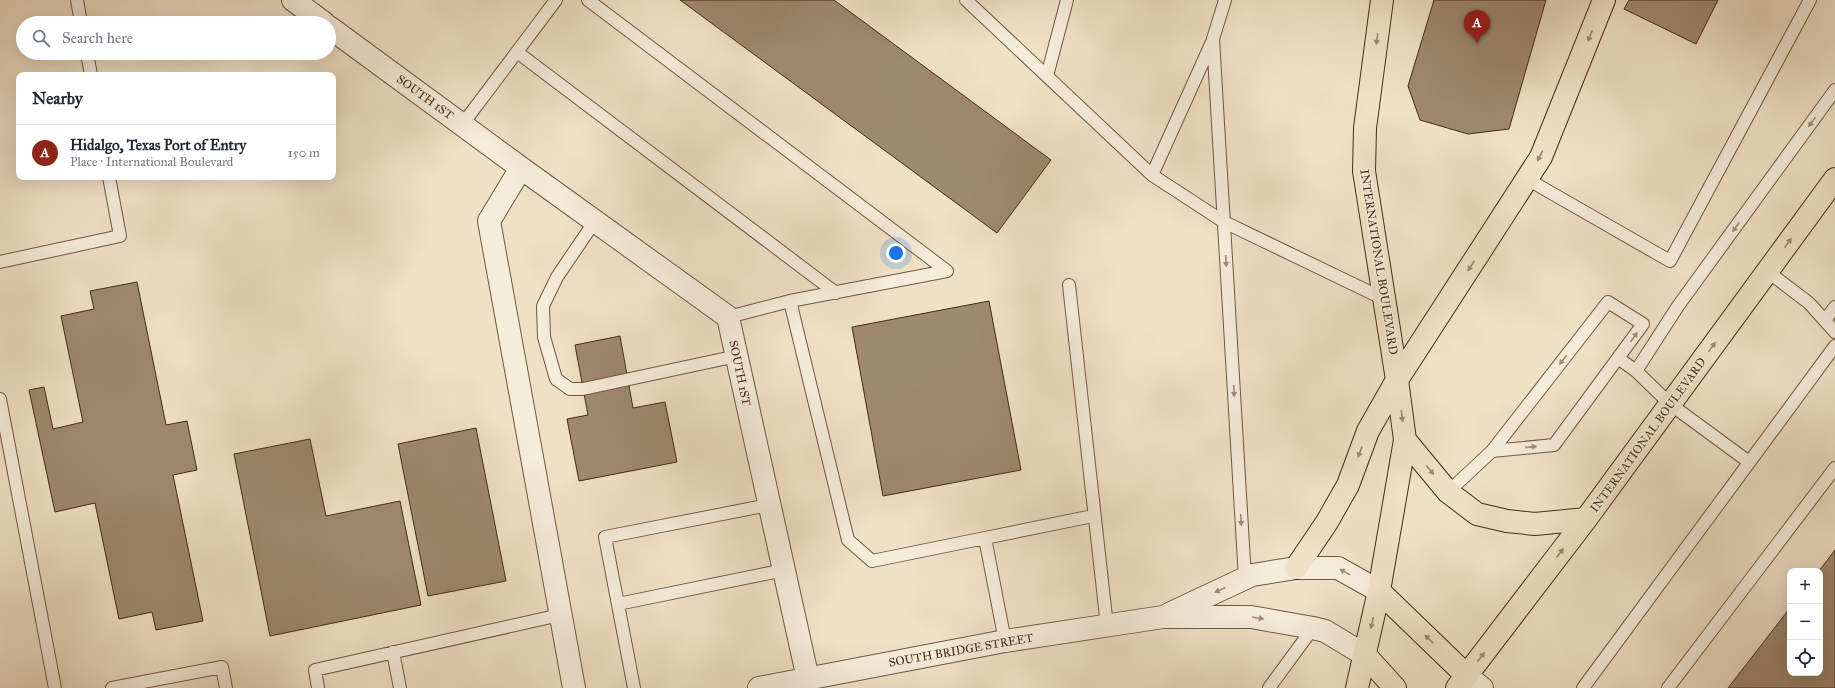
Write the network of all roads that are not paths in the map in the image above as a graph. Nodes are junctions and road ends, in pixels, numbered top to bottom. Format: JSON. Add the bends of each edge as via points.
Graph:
{"nodes":[{"id":1,"x":77,"y":0,"type":"edge"},
{"id":2,"x":293,"y":0,"type":"edge"},
{"id":3,"x":556,"y":0,"type":"edge"},
{"id":4,"x":588,"y":0,"type":"edge"},
{"id":5,"x":966,"y":0,"type":"edge"},
{"id":6,"x":1067,"y":0,"type":"edge"},
{"id":7,"x":1225,"y":0,"type":"edge"},
{"id":8,"x":1382,"y":0,"type":"edge"},
{"id":9,"x":1604,"y":0,"type":"edge"},
{"id":10,"x":1810,"y":0,"type":"edge"},
{"id":11,"x":80,"y":16,"type":"edge"},
{"id":12,"x":315,"y":16,"type":"edge"},
{"id":13,"x":336,"y":32,"type":"edge"},
{"id":14,"x":1213,"y":39,"type":"junction"},
{"id":15,"x":517,"y":52,"type":"junction"},
{"id":16,"x":88,"y":60,"type":"edge"},
{"id":17,"x":90,"y":72,"type":"edge"},
{"id":18,"x":1047,"y":76,"type":"junction"},
{"id":19,"x":1835,"y":90,"type":"edge"},
{"id":20,"x":462,"y":125,"type":"junction"},
{"id":21,"x":521,"y":168,"type":"junction"},
{"id":22,"x":1152,"y":175,"type":"junction"},
{"id":23,"x":1527,"y":179,"type":"junction"},
{"id":24,"x":1835,"y":179,"type":"edge"},
{"id":25,"x":110,"y":180,"type":"edge"},
{"id":26,"x":595,"y":221,"type":"junction"},
{"id":27,"x":1224,"y":222,"type":"junction"},
{"id":28,"x":0,"y":262,"type":"edge"},
{"id":29,"x":1768,"y":271,"type":"junction"},
{"id":30,"x":1069,"y":285,"type":"dead end"},
{"id":31,"x":836,"y":293,"type":"junction"},
{"id":32,"x":1384,"y":299,"type":"junction"},
{"id":33,"x":790,"y":301,"type":"junction"},
{"id":34,"x":1835,"y":307,"type":"edge"},
{"id":35,"x":728,"y":317,"type":"junction"},
{"id":36,"x":1824,"y":320,"type":"junction"},
{"id":37,"x":1835,"y":332,"type":"edge"},
{"id":38,"x":1835,"y":346,"type":"edge"},
{"id":39,"x":737,"y":356,"type":"junction"},
{"id":40,"x":1618,"y":358,"type":"junction"},
{"id":41,"x":1636,"y":371,"type":"junction"},
{"id":42,"x":1397,"y":380,"type":"junction"},
{"id":43,"x":0,"y":399,"type":"edge"},
{"id":44,"x":1670,"y":404,"type":"junction"},
{"id":45,"x":1405,"y":440,"type":"junction"},
{"id":46,"x":1492,"y":452,"type":"junction"},
{"id":47,"x":1749,"y":462,"type":"junction"},
{"id":48,"x":1835,"y":468,"type":"edge"},
{"id":49,"x":1448,"y":492,"type":"junction"},
{"id":50,"x":769,"y":506,"type":"junction"},
{"id":51,"x":1093,"y":516,"type":"junction"},
{"id":52,"x":1586,"y":519,"type":"junction"},
{"id":53,"x":986,"y":538,"type":"junction"},
{"id":54,"x":1296,"y":568,"type":"junction"},
{"id":55,"x":784,"y":570,"type":"junction"},
{"id":56,"x":1245,"y":579,"type":"junction"},
{"id":57,"x":1380,"y":591,"type":"junction"},
{"id":58,"x":618,"y":604,"type":"junction"},
{"id":59,"x":560,"y":615,"type":"junction"},
{"id":60,"x":1163,"y":617,"type":"junction"},
{"id":61,"x":1107,"y":626,"type":"junction"},
{"id":62,"x":1313,"y":628,"type":"junction"},
{"id":63,"x":1005,"y":641,"type":"junction"},
{"id":64,"x":393,"y":652,"type":"junction"},
{"id":65,"x":1364,"y":655,"type":"junction"},
{"id":66,"x":808,"y":679,"type":"junction"},
{"id":67,"x":1469,"y":684,"type":"edge"},
{"id":68,"x":56,"y":688,"type":"edge"},
{"id":69,"x":112,"y":688,"type":"edge"},
{"id":70,"x":226,"y":688,"type":"edge"},
{"id":71,"x":318,"y":688,"type":"edge"},
{"id":72,"x":400,"y":688,"type":"edge"},
{"id":73,"x":574,"y":688,"type":"edge"},
{"id":74,"x":634,"y":688,"type":"edge"},
{"id":75,"x":759,"y":688,"type":"edge"},
{"id":76,"x":1269,"y":688,"type":"edge"},
{"id":77,"x":1357,"y":688,"type":"edge"},
{"id":78,"x":1395,"y":688,"type":"edge"},
{"id":79,"x":1583,"y":688,"type":"edge"},
{"id":80,"x":1668,"y":688,"type":"edge"}],
"edges":[{"from":1,"to":11,"type":"lane"},
{"from":2,"to":12,"type":"street"},
{"from":3,"to":15,"type":"lane"},
{"from":4,"to":31,"type":"lane","via":[[947,271]]},
{"from":5,"to":18,"type":"lane"},
{"from":6,"to":18,"type":"lane"},
{"from":7,"to":14,"type":"lane"},
{"from":8,"to":32,"type":"main road","name":"INTERNATIONAL BOULEVARD","one_way":true,"via":[[1365,128],[1364,171]]},
{"from":9,"to":23,"type":"main road","name":"INTERNATIONAL BOULEVARD","one_way":true,"via":[[1541,157]]},
{"from":10,"to":23,"type":"lane","via":[[1670,261]]},
{"from":13,"to":20,"type":"street","name":"SOUTH 1ST"},
{"from":14,"to":22,"type":"lane"},
{"from":14,"to":27,"type":"lane"},
{"from":15,"to":20,"type":"lane"},
{"from":15,"to":31,"type":"lane"},
{"from":16,"to":17,"type":"lane"},
{"from":18,"to":22,"type":"lane"},
{"from":19,"to":41,"type":"lane","one_way":true,"via":[[1678,306]]},
{"from":20,"to":21,"type":"street","name":"SOUTH 1ST"},
{"from":21,"to":26,"type":"street","name":"SOUTH 1ST"},
{"from":21,"to":59,"type":"street","via":[[489,221]]},
{"from":22,"to":27,"type":"lane"},
{"from":23,"to":42,"type":"main road","name":"INTERNATIONAL BOULEVARD","one_way":true},
{"from":29,"to":24,"type":"main road","name":"INTERNATIONAL BOULEVARD","one_way":true},
{"from":25,"to":28,"type":"lane","via":[[120,236]]},
{"from":26,"to":35,"type":"street","name":"SOUTH 1ST"},
{"from":26,"to":39,"type":"lane","via":[[557,277],[544,306],[544,337],[556,379],[570,389],[583,389]]},
{"from":27,"to":32,"type":"lane"},
{"from":27,"to":56,"type":"lane","one_way":true},
{"from":29,"to":36,"type":"lane","via":[[1809,303]]},
{"from":44,"to":29,"type":"main road","name":"INTERNATIONAL BOULEVARD","one_way":true},
{"from":30,"to":51,"type":"lane"},
{"from":31,"to":33,"type":"lane"},
{"from":32,"to":42,"type":"main road","name":"INTERNATIONAL BOULEVARD"},
{"from":33,"to":35,"type":"lane"},
{"from":33,"to":53,"type":"lane","via":[[848,540],[872,561]]},
{"from":34,"to":36,"type":"lane"},
{"from":35,"to":39,"type":"street","name":"SOUTH 1ST"},
{"from":36,"to":37,"type":"lane"},
{"from":38,"to":47,"type":"lane"},
{"from":39,"to":50,"type":"street","name":"SOUTH 1ST"},
{"from":40,"to":41,"type":"lane"},
{"from":46,"to":40,"type":"lane","one_way":true,"via":[[1554,445]]},
{"from":40,"to":46,"type":"lane","one_way":true,"via":[[1643,324],[1608,302]]},
{"from":41,"to":44,"type":"lane"},
{"from":42,"to":45,"type":"main road","name":"INTERNATIONAL BOULEVARD","one_way":true},
{"from":42,"to":54,"type":"main road","one_way":true,"via":[[1368,431],[1348,485]]},
{"from":43,"to":68,"type":"lane"},
{"from":44,"to":47,"type":"lane"},
{"from":44,"to":52,"type":"main road","name":"INTERNATIONAL BOULEVARD"},
{"from":45,"to":49,"type":"main road","one_way":true},
{"from":45,"to":57,"type":"main road","name":"INTERNATIONAL BOULEVARD"},
{"from":46,"to":49,"type":"lane"},
{"from":47,"to":79,"type":"lane"},
{"from":48,"to":80,"type":"lane"},
{"from":49,"to":52,"type":"main road","via":[[1477,514],[1507,521],[1534,524]]},
{"from":50,"to":55,"type":"street","name":"SOUTH 1ST"},
{"from":50,"to":58,"type":"lane","via":[[605,537]]},
{"from":51,"to":53,"type":"lane"},
{"from":51,"to":61,"type":"lane"},
{"from":67,"to":52,"type":"main road","name":"INTERNATIONAL BOULEVARD","one_way":true},
{"from":53,"to":63,"type":"lane"},
{"from":54,"to":56,"type":"street","name":"SOUTH BRIDGE STREET","via":[[1252,575]]},
{"from":57,"to":54,"type":"street","name":"SOUTH BRIDGE STREET","one_way":true,"via":[[1338,568]]},
{"from":55,"to":58,"type":"lane"},
{"from":55,"to":66,"type":"street","name":"SOUTH 1ST"},
{"from":56,"to":60,"type":"street","name":"SOUTH BRIDGE STREET","one_way":true},
{"from":57,"to":65,"type":"main road","name":"INTERNATIONAL BOULEVARD","one_way":true},
{"from":67,"to":57,"type":"main road","one_way":true},
{"from":58,"to":74,"type":"lane"},
{"from":59,"to":64,"type":"lane"},
{"from":59,"to":73,"type":"street"},
{"from":60,"to":61,"type":"street","name":"SOUTH BRIDGE STREET"},
{"from":60,"to":62,"type":"street","name":"SOUTH BRIDGE STREET","one_way":true,"via":[[1250,617]]},
{"from":61,"to":63,"type":"street","name":"SOUTH BRIDGE STREET"},
{"from":62,"to":65,"type":"street","name":"SOUTH BRIDGE STREET","via":[[1325,631]]},
{"from":62,"to":76,"type":"lane"},
{"from":63,"to":66,"type":"street","name":"SOUTH BRIDGE STREET"},
{"from":64,"to":71,"type":"lane","via":[[314,670]]},
{"from":64,"to":72,"type":"lane"},
{"from":65,"to":77,"type":"main road","name":"INTERNATIONAL BOULEVARD"},
{"from":65,"to":78,"type":"main road"},
{"from":66,"to":75,"type":"street","name":"SOUTH BRIDGE STREET"},
{"from":69,"to":70,"type":"lane","via":[[222,667]]}]}
